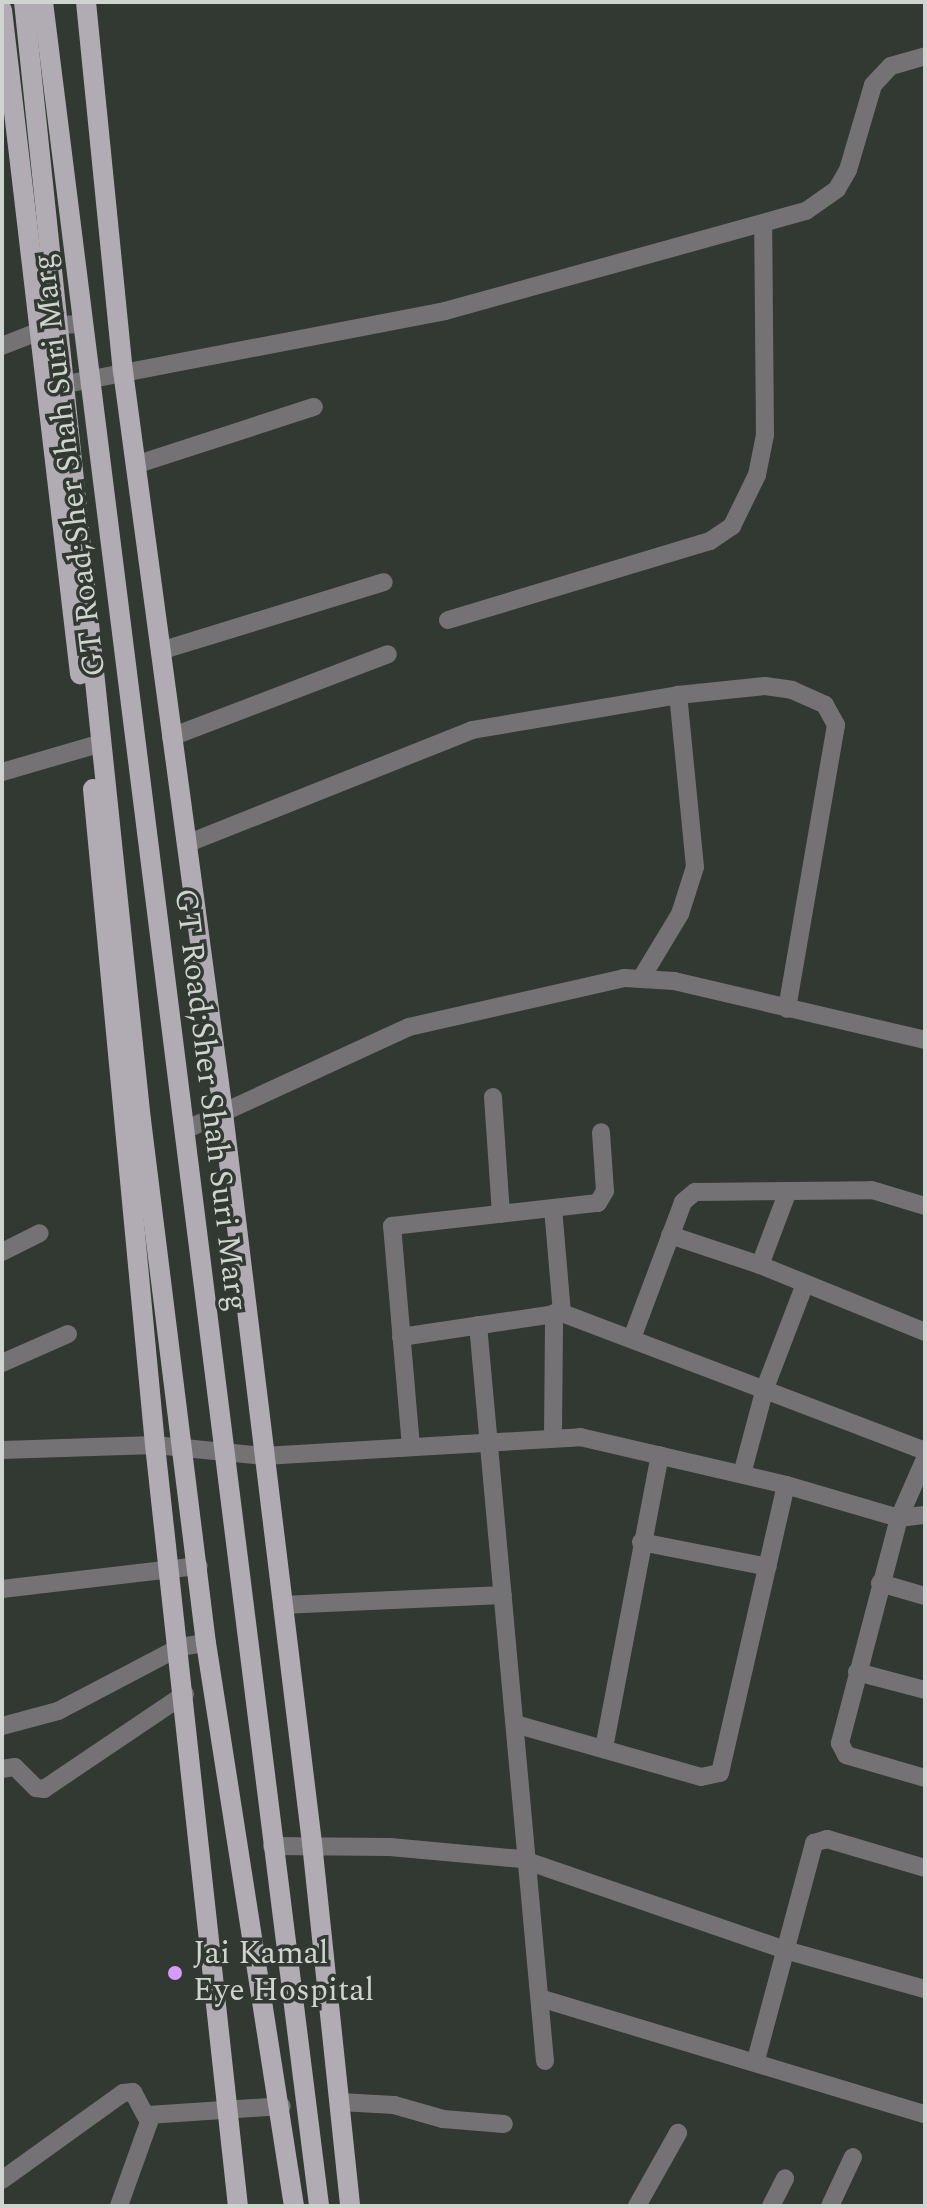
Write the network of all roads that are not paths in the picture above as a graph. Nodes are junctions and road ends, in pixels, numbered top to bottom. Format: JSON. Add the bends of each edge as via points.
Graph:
{"nodes":[{"id":1,"x":24,"y":2,"type":"edge"},
{"id":2,"x":43,"y":2,"type":"edge"},
{"id":3,"x":86,"y":2,"type":"edge"},
{"id":4,"x":2,"y":10,"type":"edge"},
{"id":5,"x":31,"y":56,"type":"junction"},
{"id":6,"x":925,"y":56,"type":"edge"},
{"id":7,"x":5,"y":59,"type":"edge"},
{"id":8,"x":763,"y":223,"type":"junction"},
{"id":9,"x":83,"y":324,"type":"junction"},
{"id":10,"x":47,"y":328,"type":"junction"},
{"id":11,"x":2,"y":346,"type":"edge"},
{"id":12,"x":123,"y":371,"type":"junction"},
{"id":13,"x":89,"y":378,"type":"junction"},
{"id":14,"x":61,"y":385,"type":"junction"},
{"id":15,"x":314,"y":407,"type":"dead end"},
{"id":16,"x":135,"y":465,"type":"junction"},
{"id":17,"x":384,"y":582,"type":"dead end"},
{"id":18,"x":448,"y":620,"type":"dead end"},
{"id":19,"x":160,"y":651,"type":"junction"},
{"id":20,"x":388,"y":654,"type":"dead end"},
{"id":21,"x":678,"y":695,"type":"junction"},
{"id":22,"x":171,"y":737,"type":"junction"},
{"id":23,"x":96,"y":746,"type":"junction"},
{"id":24,"x":2,"y":772,"type":"edge"},
{"id":25,"x":186,"y":844,"type":"junction"},
{"id":26,"x":642,"y":977,"type":"junction"},
{"id":27,"x":787,"y":1009,"type":"junction"},
{"id":28,"x":925,"y":1040,"type":"edge"},
{"id":29,"x":493,"y":1097,"type":"dead end"},
{"id":30,"x":223,"y":1113,"type":"junction"},
{"id":31,"x":185,"y":1130,"type":"junction"},
{"id":32,"x":601,"y":1132,"type":"dead end"},
{"id":33,"x":788,"y":1191,"type":"junction"},
{"id":34,"x":925,"y":1206,"type":"edge"},
{"id":35,"x":553,"y":1209,"type":"junction"},
{"id":36,"x":501,"y":1214,"type":"junction"},
{"id":37,"x":40,"y":1233,"type":"dead end"},
{"id":38,"x":670,"y":1235,"type":"junction"},
{"id":39,"x":2,"y":1252,"type":"edge"},
{"id":40,"x":760,"y":1265,"type":"junction"},
{"id":41,"x":805,"y":1284,"type":"junction"},
{"id":42,"x":558,"y":1313,"type":"junction"},
{"id":43,"x":478,"y":1325,"type":"junction"},
{"id":44,"x":925,"y":1332,"type":"edge"},
{"id":45,"x":68,"y":1334,"type":"dead end"},
{"id":46,"x":401,"y":1337,"type":"junction"},
{"id":47,"x":632,"y":1338,"type":"junction"},
{"id":48,"x":2,"y":1363,"type":"edge"},
{"id":49,"x":765,"y":1388,"type":"junction"},
{"id":50,"x":553,"y":1437,"type":"junction"},
{"id":51,"x":485,"y":1440,"type":"junction"},
{"id":52,"x":155,"y":1445,"type":"junction"},
{"id":53,"x":411,"y":1447,"type":"junction"},
{"id":54,"x":184,"y":1448,"type":"junction"},
{"id":55,"x":2,"y":1450,"type":"edge"},
{"id":56,"x":224,"y":1451,"type":"junction"},
{"id":57,"x":925,"y":1451,"type":"edge"},
{"id":58,"x":660,"y":1455,"type":"junction"},
{"id":59,"x":264,"y":1456,"type":"junction"},
{"id":60,"x":925,"y":1459,"type":"edge"},
{"id":61,"x":742,"y":1474,"type":"junction"},
{"id":62,"x":786,"y":1485,"type":"junction"},
{"id":63,"x":925,"y":1515,"type":"edge"},
{"id":64,"x":899,"y":1518,"type":"junction"},
{"id":65,"x":641,"y":1542,"type":"junction"},
{"id":66,"x":199,"y":1566,"type":"junction"},
{"id":67,"x":768,"y":1567,"type":"junction"},
{"id":68,"x":171,"y":1570,"type":"junction"},
{"id":69,"x":880,"y":1583,"type":"junction"},
{"id":70,"x":2,"y":1589,"type":"edge"},
{"id":71,"x":503,"y":1595,"type":"junction"},
{"id":72,"x":925,"y":1596,"type":"edge"},
{"id":73,"x":282,"y":1605,"type":"junction"},
{"id":74,"x":206,"y":1643,"type":"junction"},
{"id":75,"x":180,"y":1647,"type":"junction"},
{"id":76,"x":857,"y":1672,"type":"junction"},
{"id":77,"x":925,"y":1690,"type":"edge"},
{"id":78,"x":185,"y":1694,"type":"junction"},
{"id":79,"x":515,"y":1724,"type":"junction"},
{"id":80,"x":2,"y":1726,"type":"edge"},
{"id":81,"x":604,"y":1748,"type":"junction"},
{"id":82,"x":2,"y":1769,"type":"edge"},
{"id":83,"x":925,"y":1778,"type":"edge"},
{"id":84,"x":312,"y":1843,"type":"junction"},
{"id":85,"x":272,"y":1846,"type":"junction"},
{"id":86,"x":528,"y":1861,"type":"junction"},
{"id":87,"x":925,"y":1868,"type":"edge"},
{"id":88,"x":785,"y":1950,"type":"junction"},
{"id":89,"x":925,"y":1989,"type":"edge"},
{"id":90,"x":543,"y":1999,"type":"junction"},
{"id":91,"x":756,"y":2060,"type":"junction"},
{"id":92,"x":545,"y":2061,"type":"dead end"},
{"id":93,"x":340,"y":2102,"type":"junction"},
{"id":94,"x":282,"y":2106,"type":"junction"},
{"id":95,"x":227,"y":2111,"type":"junction"},
{"id":96,"x":925,"y":2114,"type":"edge"},
{"id":97,"x":148,"y":2115,"type":"junction"},
{"id":98,"x":504,"y":2124,"type":"dead end"},
{"id":99,"x":678,"y":2133,"type":"dead end"},
{"id":100,"x":853,"y":2157,"type":"dead end"},
{"id":101,"x":785,"y":2178,"type":"dead end"},
{"id":102,"x":2,"y":2180,"type":"edge"},
{"id":103,"x":324,"y":2204,"type":"edge"},
{"id":104,"x":641,"y":2205,"type":"edge"},
{"id":105,"x":119,"y":2206,"type":"edge"},
{"id":106,"x":238,"y":2206,"type":"edge"},
{"id":107,"x":294,"y":2206,"type":"edge"},
{"id":108,"x":350,"y":2206,"type":"edge"},
{"id":109,"x":771,"y":2206,"type":"edge"},
{"id":110,"x":830,"y":2206,"type":"edge"}],
"edges":[{"from":1,"to":5,"type":"main road","name":"GT Road;Sher Shah Suri Marg"},
{"from":2,"to":9,"type":"main road","name":"GT Road;Sher Shah Suri Marg"},
{"from":3,"to":12,"type":"main road"},
{"from":4,"to":7,"type":"main road"},
{"from":5,"to":7,"type":"street"},
{"from":5,"to":10,"type":"main road","name":"GT Road;Sher Shah Suri Marg"},
{"from":6,"to":8,"type":"street","via":[[891,66],[873,85],[848,170],[837,189],[806,211]]},
{"from":7,"to":10,"type":"main road"},
{"from":8,"to":12,"type":"street","via":[[445,311]]},
{"from":8,"to":18,"type":"street","via":[[765,435],[757,475],[732,526],[710,541]]},
{"from":9,"to":10,"type":"street"},
{"from":9,"to":13,"type":"main road","name":"GT Road;Sher Shah Suri Marg"},
{"from":10,"to":11,"type":"street"},
{"from":10,"to":14,"type":"main road","name":"GT Road;Sher Shah Suri Marg"},
{"from":10,"to":23,"type":"main road"},
{"from":12,"to":13,"type":"street"},
{"from":12,"to":16,"type":"main road"},
{"from":13,"to":14,"type":"street"},
{"from":13,"to":31,"type":"main road","name":"GT Road;Sher Shah Suri Marg"},
{"from":14,"to":23,"type":"main road","name":"GT Road;Sher Shah Suri Marg"},
{"from":15,"to":16,"type":"street"},
{"from":16,"to":19,"type":"main road"},
{"from":17,"to":19,"type":"street"},
{"from":19,"to":22,"type":"main road"},
{"from":20,"to":22,"type":"street"},
{"from":21,"to":25,"type":"street","via":[[447,737]]},
{"from":21,"to":26,"type":"street","via":[[695,867],[680,914]]},
{"from":21,"to":27,"type":"street","via":[[765,686],[792,690],[825,705],[836,725]]},
{"from":22,"to":25,"type":"main road"},
{"from":23,"to":24,"type":"street"},
{"from":23,"to":52,"type":"main road"},
{"from":23,"to":54,"type":"main road","name":"GT Road;Sher Shah Suri Marg"},
{"from":25,"to":30,"type":"main road"},
{"from":26,"to":27,"type":"street"},
{"from":26,"to":30,"type":"street","via":[[409,1027]]},
{"from":27,"to":28,"type":"street"},
{"from":29,"to":36,"type":"street"},
{"from":30,"to":31,"type":"street"},
{"from":30,"to":59,"type":"main road"},
{"from":31,"to":56,"type":"main road","name":"GT Road;Sher Shah Suri Marg"},
{"from":32,"to":35,"type":"street","via":[[603,1199]]},
{"from":33,"to":34,"type":"street","via":[[872,1190]]},
{"from":33,"to":38,"type":"street","via":[[695,1192],[683,1202]]},
{"from":33,"to":40,"type":"street"},
{"from":35,"to":36,"type":"street"},
{"from":35,"to":42,"type":"street"},
{"from":36,"to":46,"type":"street","via":[[392,1226]]},
{"from":37,"to":39,"type":"street"},
{"from":38,"to":40,"type":"street"},
{"from":38,"to":47,"type":"street"},
{"from":40,"to":41,"type":"street"},
{"from":41,"to":44,"type":"street"},
{"from":41,"to":49,"type":"street"},
{"from":42,"to":43,"type":"street"},
{"from":42,"to":47,"type":"street"},
{"from":42,"to":50,"type":"street"},
{"from":43,"to":46,"type":"street"},
{"from":43,"to":51,"type":"street"},
{"from":45,"to":48,"type":"street"},
{"from":46,"to":53,"type":"street"},
{"from":47,"to":49,"type":"street"},
{"from":49,"to":57,"type":"street"},
{"from":49,"to":61,"type":"street"},
{"from":50,"to":51,"type":"street"},
{"from":50,"to":58,"type":"street","via":[[580,1437]]},
{"from":51,"to":53,"type":"street"},
{"from":51,"to":71,"type":"street"},
{"from":52,"to":54,"type":"street"},
{"from":52,"to":55,"type":"street"},
{"from":52,"to":68,"type":"main road"},
{"from":53,"to":59,"type":"street"},
{"from":54,"to":56,"type":"street"},
{"from":54,"to":66,"type":"main road","name":"GT Road;Sher Shah Suri Marg"},
{"from":56,"to":59,"type":"street"},
{"from":56,"to":85,"type":"main road","name":"GT Road;Sher Shah Suri Marg"},
{"from":58,"to":61,"type":"street"},
{"from":58,"to":65,"type":"street"},
{"from":59,"to":73,"type":"main road"},
{"from":60,"to":64,"type":"street"},
{"from":61,"to":62,"type":"street"},
{"from":62,"to":64,"type":"street"},
{"from":62,"to":67,"type":"street"},
{"from":63,"to":64,"type":"street"},
{"from":64,"to":69,"type":"street"},
{"from":65,"to":67,"type":"street"},
{"from":65,"to":81,"type":"street"},
{"from":66,"to":68,"type":"street"},
{"from":66,"to":74,"type":"main road","name":"GT Road;Sher Shah Suri Marg"},
{"from":67,"to":81,"type":"street","via":[[720,1773],[701,1777]]},
{"from":68,"to":70,"type":"street"},
{"from":68,"to":75,"type":"main road"},
{"from":69,"to":72,"type":"street"},
{"from":69,"to":76,"type":"street"},
{"from":71,"to":73,"type":"street"},
{"from":71,"to":79,"type":"street"},
{"from":73,"to":84,"type":"main road"},
{"from":74,"to":75,"type":"street"},
{"from":74,"to":94,"type":"main road","name":"GT Road;Sher Shah Suri Marg"},
{"from":75,"to":78,"type":"main road"},
{"from":75,"to":80,"type":"street","via":[[58,1711]]},
{"from":76,"to":77,"type":"street"},
{"from":76,"to":83,"type":"street","via":[[842,1752]]},
{"from":78,"to":82,"type":"street","via":[[44,1789],[36,1788],[15,1767]]},
{"from":78,"to":95,"type":"main road"},
{"from":79,"to":81,"type":"street"},
{"from":79,"to":86,"type":"street"},
{"from":84,"to":85,"type":"street"},
{"from":84,"to":86,"type":"street"},
{"from":84,"to":93,"type":"main road"},
{"from":85,"to":103,"type":"main road","name":"GT Road;Sher Shah Suri Marg"},
{"from":86,"to":88,"type":"street"},
{"from":86,"to":90,"type":"street"},
{"from":87,"to":88,"type":"street","via":[[817,1840]]},
{"from":88,"to":89,"type":"street"},
{"from":88,"to":91,"type":"street"},
{"from":90,"to":91,"type":"street"},
{"from":90,"to":92,"type":"street"},
{"from":91,"to":96,"type":"street"},
{"from":93,"to":98,"type":"street","via":[[394,2105],[443,2119]]},
{"from":93,"to":108,"type":"main road"},
{"from":94,"to":95,"type":"street"},
{"from":94,"to":107,"type":"main road","name":"GT Road;Sher Shah Suri Marg"},
{"from":95,"to":97,"type":"street"},
{"from":95,"to":106,"type":"main road"},
{"from":97,"to":102,"type":"street","via":[[137,2094],[123,2093]]},
{"from":97,"to":105,"type":"street"},
{"from":99,"to":104,"type":"street"},
{"from":100,"to":110,"type":"street"},
{"from":101,"to":109,"type":"street"}]}
